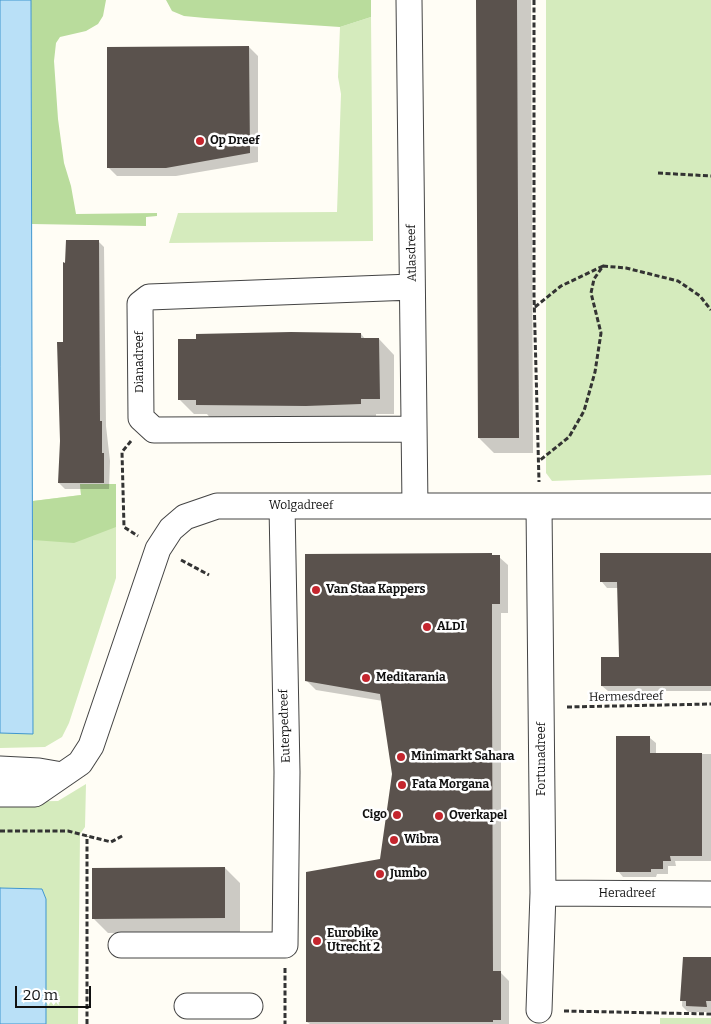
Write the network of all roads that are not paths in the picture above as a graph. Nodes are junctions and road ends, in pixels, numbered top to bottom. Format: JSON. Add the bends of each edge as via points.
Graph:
{"nodes":[{"id":1,"x":409,"y":0,"type":"edge"},
{"id":2,"x":412,"y":287,"type":"junction"},
{"id":3,"x":414,"y":429,"type":"junction"},
{"id":4,"x":282,"y":506,"type":"junction"},
{"id":5,"x":415,"y":506,"type":"junction"},
{"id":6,"x":711,"y":506,"type":"edge"},
{"id":7,"x":539,"y":507,"type":"junction"},
{"id":8,"x":0,"y":769,"type":"edge"},
{"id":9,"x":62,"y":776,"type":"junction"},
{"id":10,"x":0,"y":794,"type":"edge"},
{"id":11,"x":543,"y":893,"type":"junction"},
{"id":12,"x":711,"y":894,"type":"edge"},
{"id":13,"x":121,"y":945,"type":"dead end"},
{"id":14,"x":187,"y":1006,"type":"dead end"},
{"id":15,"x":250,"y":1006,"type":"dead end"},
{"id":16,"x":539,"y":1010,"type":"road end"}],
"edges":[{"from":1,"to":2,"type":"street","name":"Atlasdreef"},
{"from":2,"to":3,"type":"street","name":"Atlasdreef"},
{"from":2,"to":3,"type":"street","name":"Dianadreef","via":[[149,297],[140,304],[141,418],[154,430]]},
{"from":3,"to":5,"type":"street","name":"Atlasdreef"},
{"from":4,"to":5,"type":"street","name":"Wolgadreef"},
{"from":4,"to":9,"type":"street","name":"Wolgadreef","via":[[217,506],[185,517],[171,529],[158,548],[92,746],[80,763]]},
{"from":4,"to":13,"type":"street","name":"Euterpedreef","via":[[287,772],[285,945]]},
{"from":5,"to":7,"type":"street","name":"Wolgadreef"},
{"from":6,"to":7,"type":"street","name":"Wolgadreef"},
{"from":7,"to":11,"type":"street","name":"Fortunadreef"},
{"from":8,"to":9,"type":"street","via":[[39,770]]},
{"from":9,"to":10,"type":"street","name":"Wolgadreef","via":[[34,794]]},
{"from":11,"to":12,"type":"street","name":"Heradreef"},
{"from":11,"to":16,"type":"street","name":"Fortunadreef"},
{"from":14,"to":15,"type":"street"}]}
